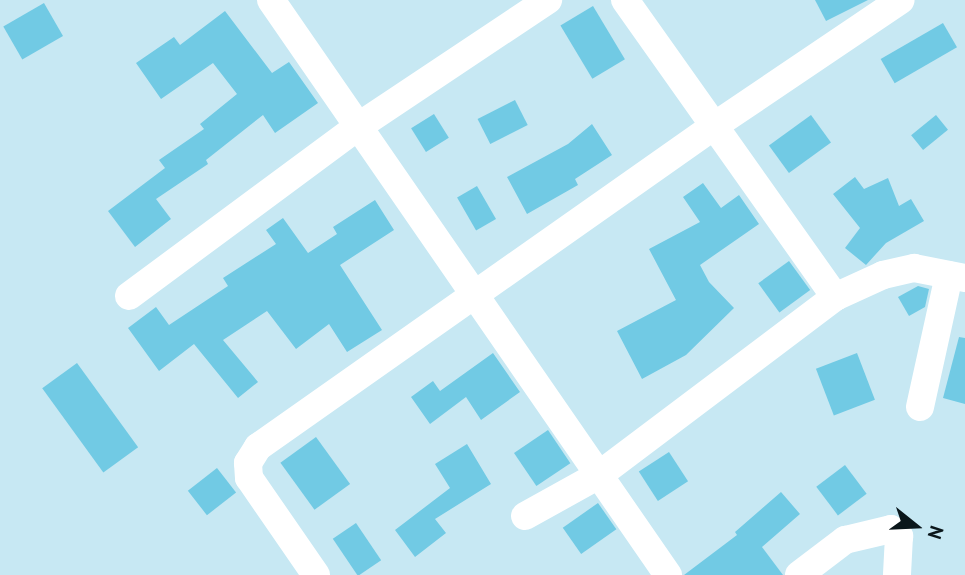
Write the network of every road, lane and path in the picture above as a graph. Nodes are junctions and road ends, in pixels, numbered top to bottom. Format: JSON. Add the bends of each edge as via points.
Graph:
{"nodes":[{"id":1,"x":271,"y":0,"type":"edge"},
{"id":2,"x":548,"y":0,"type":"edge"},
{"id":3,"x":625,"y":0,"type":"edge"},
{"id":4,"x":901,"y":0,"type":"edge"},
{"id":5,"x":714,"y":125,"type":"junction"},
{"id":6,"x":356,"y":128,"type":"junction"},
{"id":7,"x":957,"y":277,"type":"edge"},
{"id":8,"x":473,"y":295,"type":"junction"},
{"id":9,"x":130,"y":296,"type":"dead end"},
{"id":10,"x":835,"y":298,"type":"junction"},
{"id":11,"x":920,"y":407,"type":"dead end"},
{"id":12,"x":599,"y":474,"type":"junction"},
{"id":13,"x":525,"y":516,"type":"dead end"},
{"id":14,"x":316,"y":575,"type":"edge"},
{"id":15,"x":668,"y":575,"type":"edge"},
{"id":16,"x":799,"y":575,"type":"edge"},
{"id":17,"x":897,"y":575,"type":"edge"}],
"edges":[{"from":1,"to":6,"type":"street"},
{"from":2,"to":6,"type":"street"},
{"from":3,"to":5,"type":"street"},
{"from":4,"to":5,"type":"street"},
{"from":5,"to":8,"type":"street"},
{"from":5,"to":10,"type":"street"},
{"from":6,"to":8,"type":"street"},
{"from":6,"to":9,"type":"street"},
{"from":7,"to":10,"type":"street","via":[[914,268],[883,275]]},
{"from":7,"to":11,"type":"street"},
{"from":8,"to":12,"type":"street"},
{"from":8,"to":14,"type":"street","via":[[258,447],[248,463],[249,478]]},
{"from":10,"to":12,"type":"street"},
{"from":12,"to":13,"type":"street"},
{"from":12,"to":15,"type":"street"},
{"from":16,"to":17,"type":"street","via":[[845,540],[891,529],[899,536]]}]}
